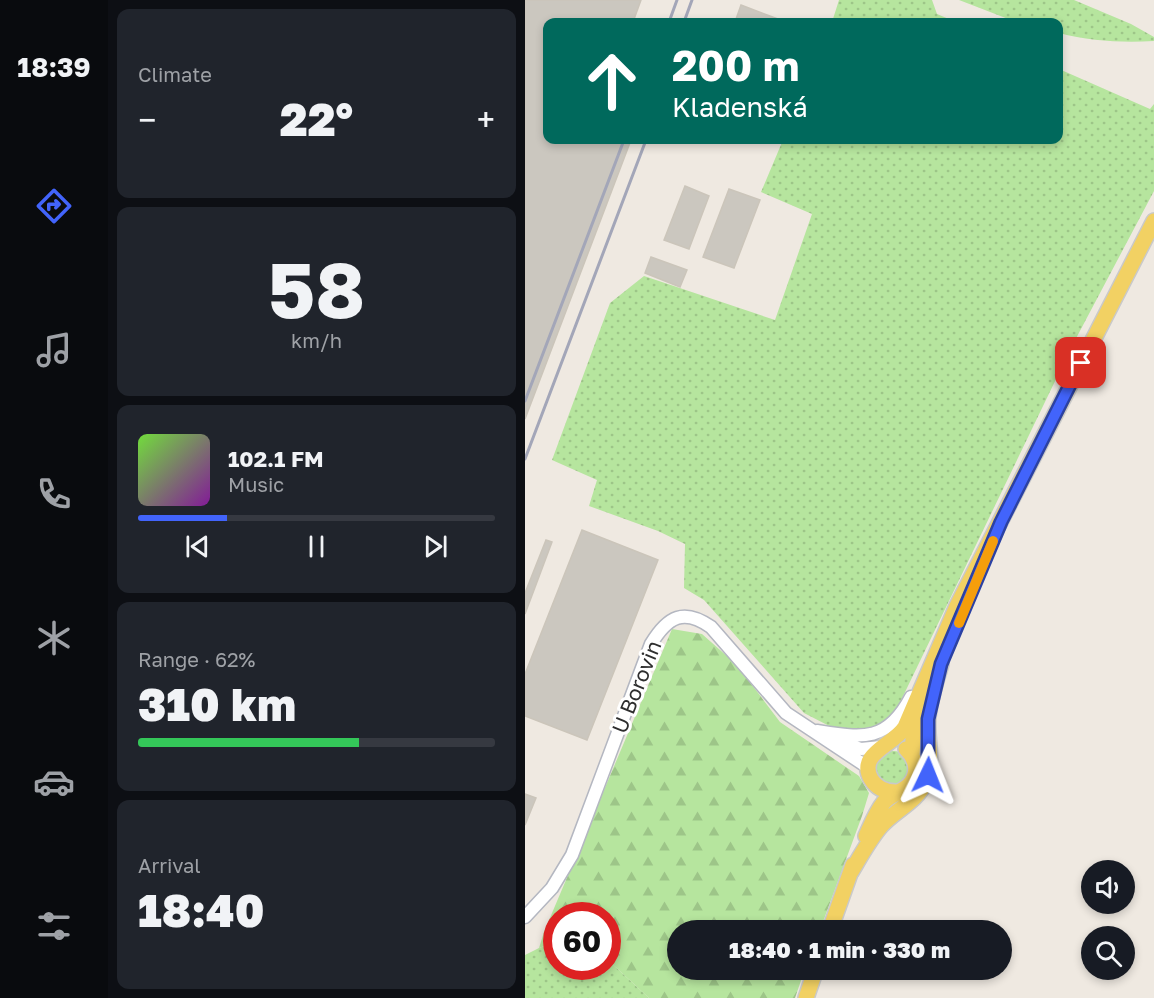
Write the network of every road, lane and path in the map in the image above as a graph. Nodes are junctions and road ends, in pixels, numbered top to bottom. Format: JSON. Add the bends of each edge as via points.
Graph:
{"nodes":[{"id":1,"x":1154,"y":220,"type":"edge"},
{"id":2,"x":1001,"y":522,"type":"junction"},
{"id":3,"x":939,"y":646,"type":"junction"},
{"id":4,"x":941,"y":664,"type":"junction"},
{"id":5,"x":809,"y":729,"type":"junction"},
{"id":6,"x":884,"y":746,"type":"junction"},
{"id":7,"x":912,"y":755,"type":"junction"},
{"id":8,"x":869,"y":768,"type":"junction"},
{"id":9,"x":874,"y":784,"type":"junction"},
{"id":10,"x":897,"y":792,"type":"junction"},
{"id":11,"x":851,"y":872,"type":"junction"},
{"id":12,"x":525,"y":917,"type":"edge"},
{"id":13,"x":834,"y":920,"type":"edge"},
{"id":14,"x":812,"y":980,"type":"edge"},
{"id":15,"x":806,"y":998,"type":"edge"}],
"edges":[{"from":1,"to":2,"type":"main road"},
{"from":2,"to":3,"type":"main road"},
{"from":2,"to":4,"type":"main road"},
{"from":3,"to":5,"type":"street","via":[[906,708],[882,730],[857,737]]},
{"from":3,"to":6,"type":"main road","via":[[905,727]]},
{"from":4,"to":7,"type":"main road","via":[[916,723]]},
{"from":4,"to":11,"type":"main road","via":[[928,719],[929,768],[925,782],[913,800],[879,828]]},
{"from":5,"to":6,"type":"street","via":[[861,749]]},
{"from":5,"to":8,"type":"street"},
{"from":5,"to":12,"type":"street","name":"U Borovin","via":[[786,713],[711,627],[689,616],[670,620],[651,644],[572,855],[552,888]]},
{"from":6,"to":7,"type":"main road","via":[[901,746]]},
{"from":6,"to":8,"type":"main road","via":[[872,756]]},
{"from":7,"to":10,"type":"main road","via":[[915,774],[909,786]]},
{"from":8,"to":9,"type":"main road"},
{"from":9,"to":10,"type":"main road"},
{"from":9,"to":11,"type":"main road","via":[[869,816]]},
{"from":10,"to":11,"type":"main road","via":[[877,812]]},
{"from":11,"to":13,"type":"main road"},
{"from":14,"to":15,"type":"main road"}]}
